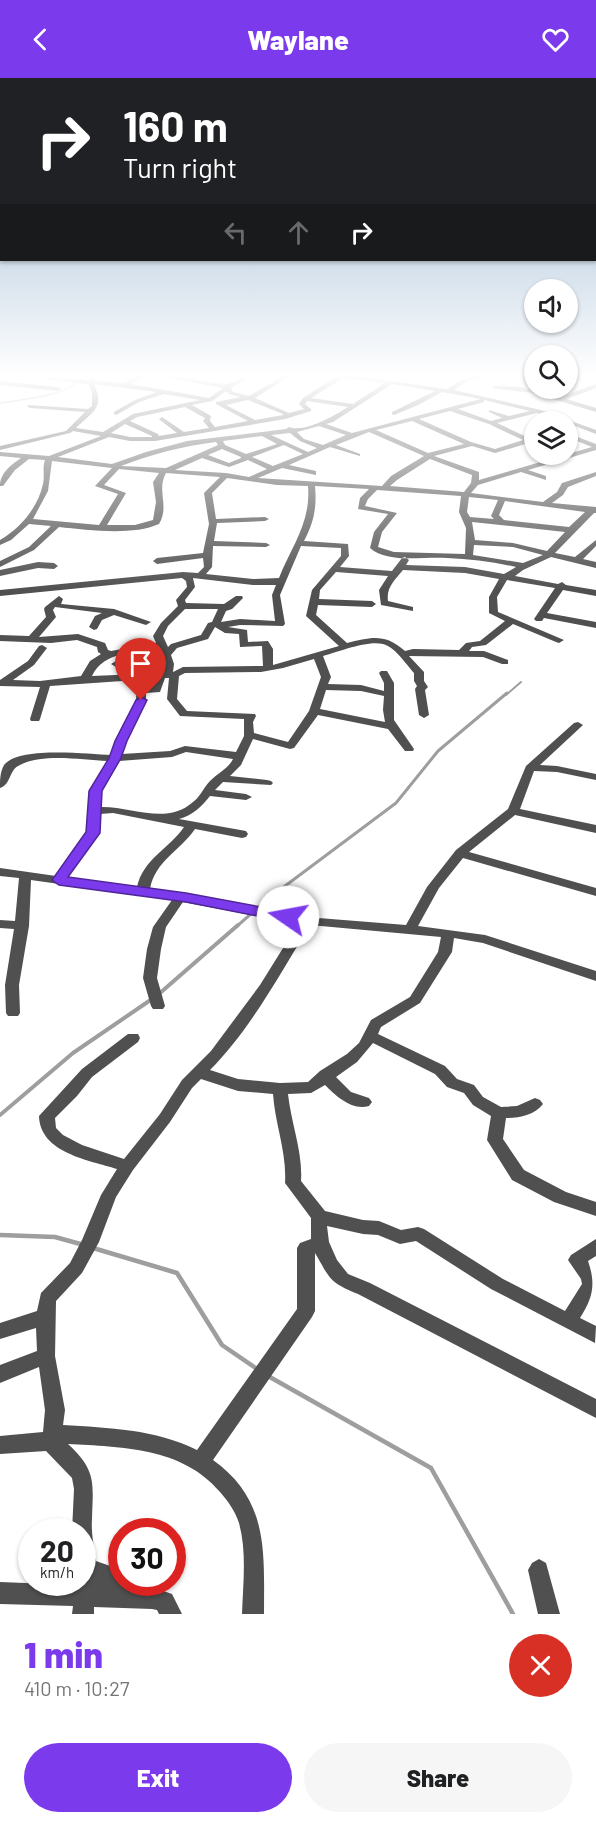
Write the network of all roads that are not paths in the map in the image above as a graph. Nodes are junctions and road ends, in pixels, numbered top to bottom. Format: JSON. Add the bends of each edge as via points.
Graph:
{"nodes":[{"id":1,"x":78,"y":448,"type":"edge"},
{"id":2,"x":145,"y":448,"type":"edge"},
{"id":3,"x":180,"y":448,"type":"edge"},
{"id":4,"x":211,"y":448,"type":"edge"},
{"id":5,"x":231,"y":448,"type":"edge"},
{"id":6,"x":272,"y":448,"type":"edge"},
{"id":7,"x":299,"y":448,"type":"edge"},
{"id":8,"x":326,"y":448,"type":"edge"},
{"id":9,"x":331,"y":448,"type":"edge"},
{"id":10,"x":411,"y":448,"type":"edge"},
{"id":11,"x":459,"y":448,"type":"edge"},
{"id":12,"x":481,"y":448,"type":"edge"},
{"id":13,"x":509,"y":448,"type":"edge"},
{"id":14,"x":593,"y":448,"type":"edge"},
{"id":15,"x":578,"y":451,"type":"edge"},
{"id":16,"x":148,"y":453,"type":"junction"},
{"id":17,"x":0,"y":454,"type":"edge"},
{"id":18,"x":201,"y":455,"type":"junction"},
{"id":19,"x":309,"y":455,"type":"junction"},
{"id":20,"x":358,"y":455,"type":"dead end"},
{"id":21,"x":429,"y":456,"type":"junction"},
{"id":22,"x":246,"y":457,"type":"junction"},
{"id":23,"x":26,"y":458,"type":"junction"},
{"id":24,"x":48,"y":462,"type":"junction"},
{"id":25,"x":259,"y":462,"type":"junction"},
{"id":26,"x":18,"y":464,"type":"junction"},
{"id":27,"x":535,"y":465,"type":"edge"},
{"id":28,"x":282,"y":466,"type":"junction"},
{"id":29,"x":115,"y":467,"type":"junction"},
{"id":30,"x":273,"y":469,"type":"junction"},
{"id":31,"x":166,"y":470,"type":"junction"},
{"id":32,"x":522,"y":470,"type":"junction"},
{"id":33,"x":313,"y":473,"type":"dead end"},
{"id":34,"x":596,"y":474,"type":"edge"},
{"id":35,"x":228,"y":476,"type":"junction"},
{"id":36,"x":543,"y":478,"type":"dead end"},
{"id":37,"x":250,"y":479,"type":"junction"},
{"id":38,"x":475,"y":483,"type":"junction"},
{"id":39,"x":0,"y":484,"type":"edge"},
{"id":40,"x":311,"y":484,"type":"junction"},
{"id":41,"x":379,"y":488,"type":"junction"},
{"id":42,"x":465,"y":495,"type":"junction"},
{"id":43,"x":503,"y":498,"type":"junction"},
{"id":44,"x":545,"y":504,"type":"junction"},
{"id":45,"x":594,"y":509,"type":"edge"},
{"id":46,"x":265,"y":519,"type":"dead end"},
{"id":47,"x":468,"y":519,"type":"junction"},
{"id":48,"x":27,"y":521,"type":"junction"},
{"id":49,"x":501,"y":521,"type":"junction"},
{"id":50,"x":213,"y":522,"type":"junction"},
{"id":51,"x":57,"y":524,"type":"junction"},
{"id":52,"x":102,"y":527,"type":"junction"},
{"id":53,"x":571,"y":530,"type":"junction"},
{"id":54,"x":471,"y":542,"type":"junction"},
{"id":55,"x":596,"y":542,"type":"edge"},
{"id":56,"x":0,"y":543,"type":"edge"},
{"id":57,"x":210,"y":543,"type":"junction"},
{"id":58,"x":299,"y":543,"type":"junction"},
{"id":59,"x":266,"y":545,"type":"dead end"},
{"id":60,"x":409,"y":554,"type":"junction"},
{"id":61,"x":549,"y":554,"type":"junction"},
{"id":62,"x":207,"y":555,"type":"junction"},
{"id":63,"x":469,"y":557,"type":"junction"},
{"id":64,"x":577,"y":560,"type":"junction"},
{"id":65,"x":157,"y":561,"type":"dead end"},
{"id":66,"x":0,"y":564,"type":"edge"},
{"id":67,"x":596,"y":565,"type":"edge"},
{"id":68,"x":54,"y":566,"type":"dead end"},
{"id":69,"x":524,"y":566,"type":"junction"},
{"id":70,"x":402,"y":567,"type":"junction"},
{"id":71,"x":335,"y":569,"type":"junction"},
{"id":72,"x":0,"y":573,"type":"edge"},
{"id":73,"x":393,"y":574,"type":"junction"},
{"id":74,"x":183,"y":575,"type":"junction"},
{"id":75,"x":201,"y":575,"type":"junction"},
{"id":76,"x":508,"y":576,"type":"junction"},
{"id":77,"x":281,"y":580,"type":"junction"},
{"id":78,"x":562,"y":585,"type":"junction"},
{"id":79,"x":68,"y":588,"type":"junction"},
{"id":80,"x":596,"y":592,"type":"edge"},
{"id":81,"x":0,"y":593,"type":"edge"},
{"id":82,"x":239,"y":598,"type":"dead end"},
{"id":83,"x":315,"y":602,"type":"junction"},
{"id":84,"x":54,"y":603,"type":"junction"},
{"id":85,"x":372,"y":604,"type":"dead end"},
{"id":86,"x":183,"y":606,"type":"junction"},
{"id":87,"x":229,"y":607,"type":"junction"},
{"id":88,"x":410,"y":609,"type":"dead end"},
{"id":89,"x":114,"y":612,"type":"junction"},
{"id":90,"x":542,"y":615,"type":"junction"},
{"id":91,"x":512,"y":620,"type":"junction"},
{"id":92,"x":146,"y":622,"type":"dead end"},
{"id":93,"x":218,"y":625,"type":"junction"},
{"id":94,"x":596,"y":625,"type":"edge"},
{"id":95,"x":94,"y":627,"type":"dead end"},
{"id":96,"x":532,"y":627,"type":"junction"},
{"id":97,"x":0,"y":638,"type":"edge"},
{"id":98,"x":32,"y":639,"type":"junction"},
{"id":99,"x":559,"y":640,"type":"dead end"},
{"id":100,"x":346,"y":647,"type":"junction"},
{"id":101,"x":42,"y":648,"type":"dead end"},
{"id":102,"x":166,"y":652,"type":"junction"},
{"id":103,"x":461,"y":654,"type":"junction"},
{"id":104,"x":106,"y":655,"type":"junction"},
{"id":105,"x":402,"y":655,"type":"junction"},
{"id":106,"x":318,"y":656,"type":"junction"},
{"id":107,"x":139,"y":661,"type":"junction"},
{"id":108,"x":506,"y":662,"type":"dead end"},
{"id":109,"x":116,"y":664,"type":"junction"},
{"id":110,"x":268,"y":668,"type":"junction"},
{"id":111,"x":384,"y":673,"type":"dead end"},
{"id":112,"x":167,"y":675,"type":"junction"},
{"id":113,"x":137,"y":677,"type":"junction"},
{"id":114,"x":108,"y":678,"type":"junction"},
{"id":115,"x":85,"y":679,"type":"junction"},
{"id":116,"x":1,"y":683,"type":"edge"},
{"id":117,"x":46,"y":683,"type":"junction"},
{"id":118,"x":321,"y":687,"type":"junction"},
{"id":119,"x":142,"y":690,"type":"junction"},
{"id":120,"x":390,"y":695,"type":"junction"},
{"id":121,"x":314,"y":711,"type":"junction"},
{"id":122,"x":424,"y":715,"type":"dead end"},
{"id":123,"x":35,"y":719,"type":"dead end"},
{"id":124,"x":578,"y":725,"type":"dead end"},
{"id":125,"x":391,"y":726,"type":"junction"},
{"id":126,"x":249,"y":736,"type":"junction"},
{"id":127,"x":409,"y":749,"type":"dead end"},
{"id":128,"x":239,"y":756,"type":"junction"},
{"id":129,"x":115,"y":758,"type":"junction"},
{"id":130,"x":530,"y":768,"type":"junction"},
{"id":131,"x":596,"y":777,"type":"edge"},
{"id":132,"x":220,"y":778,"type":"junction"},
{"id":133,"x":267,"y":783,"type":"dead end"},
{"id":134,"x":0,"y":785,"type":"edge"},
{"id":135,"x":206,"y":792,"type":"junction"},
{"id":136,"x":246,"y":797,"type":"dead end"},
{"id":137,"x":94,"y":811,"type":"junction"},
{"id":138,"x":513,"y":811,"type":"junction"},
{"id":139,"x":166,"y":818,"type":"junction"},
{"id":140,"x":192,"y":825,"type":"junction"},
{"id":141,"x":596,"y":830,"type":"edge"},
{"id":142,"x":242,"y":834,"type":"dead end"},
{"id":143,"x":460,"y":853,"type":"junction"},
{"id":144,"x":0,"y":872,"type":"edge"},
{"id":145,"x":25,"y":875,"type":"junction"},
{"id":146,"x":59,"y":880,"type":"junction"},
{"id":147,"x":143,"y":892,"type":"junction"},
{"id":148,"x":596,"y":892,"type":"edge"},
{"id":149,"x":180,"y":897,"type":"junction"},
{"id":150,"x":306,"y":921,"type":"junction"},
{"id":151,"x":0,"y":924,"type":"edge"},
{"id":152,"x":22,"y":926,"type":"junction"},
{"id":153,"x":410,"y":930,"type":"junction"},
{"id":154,"x":448,"y":933,"type":"junction"},
{"id":155,"x":596,"y":976,"type":"edge"},
{"id":156,"x":158,"y":1006,"type":"dead end"},
{"id":157,"x":13,"y":1013,"type":"dead end"},
{"id":158,"x":369,"y":1036,"type":"junction"},
{"id":159,"x":133,"y":1038,"type":"dead end"},
{"id":160,"x":198,"y":1072,"type":"junction"},
{"id":161,"x":325,"y":1075,"type":"junction"},
{"id":162,"x":280,"y":1089,"type":"junction"},
{"id":163,"x":364,"y":1102,"type":"dead end"},
{"id":164,"x":535,"y":1104,"type":"dead end"},
{"id":165,"x":499,"y":1113,"type":"junction"},
{"id":166,"x":128,"y":1166,"type":"junction"},
{"id":167,"x":596,"y":1209,"type":"edge"},
{"id":168,"x":320,"y":1217,"type":"junction"},
{"id":169,"x":320,"y":1244,"type":"junction"},
{"id":170,"x":596,"y":1246,"type":"edge"},
{"id":171,"x":45,"y":1316,"type":"junction"},
{"id":172,"x":569,"y":1320,"type":"junction"},
{"id":173,"x":0,"y":1331,"type":"edge"},
{"id":174,"x":596,"y":1335,"type":"edge"},
{"id":175,"x":46,"y":1356,"type":"junction"},
{"id":176,"x":0,"y":1374,"type":"edge"},
{"id":177,"x":596,"y":1409,"type":"edge"},
{"id":178,"x":52,"y":1438,"type":"junction"},
{"id":179,"x":0,"y":1445,"type":"edge"},
{"id":180,"x":201,"y":1461,"type":"junction"},
{"id":181,"x":80,"y":1518,"type":"edge"},
{"id":182,"x":96,"y":1570,"type":"edge"},
{"id":183,"x":539,"y":1570,"type":"dead end"},
{"id":184,"x":0,"y":1593,"type":"edge"},
{"id":185,"x":126,"y":1597,"type":"junction"},
{"id":186,"x":84,"y":1604,"type":"edge"},
{"id":187,"x":171,"y":1614,"type":"edge"},
{"id":188,"x":253,"y":1614,"type":"edge"},
{"id":189,"x":549,"y":1614,"type":"edge"}],
"edges":[{"from":1,"to":24,"type":"street","via":[[58,453]]},
{"from":2,"to":16,"type":"street"},
{"from":3,"to":16,"type":"street"},
{"from":4,"to":18,"type":"street"},
{"from":5,"to":22,"type":"street"},
{"from":6,"to":22,"type":"street"},
{"from":7,"to":19,"type":"street"},
{"from":8,"to":19,"type":"street"},
{"from":9,"to":20,"type":"street"},
{"from":10,"to":21,"type":"street"},
{"from":11,"to":21,"type":"street"},
{"from":12,"to":13,"type":"street","via":[[492,452]]},
{"from":14,"to":15,"type":"street"},
{"from":16,"to":29,"type":"street"},
{"from":17,"to":23,"type":"street"},
{"from":18,"to":22,"type":"street","via":[[229,465]]},
{"from":18,"to":31,"type":"street"},
{"from":19,"to":28,"type":"street"},
{"from":21,"to":38,"type":"street","via":[[476,474]]},
{"from":21,"to":41,"type":"street"},
{"from":22,"to":25,"type":"street"},
{"from":23,"to":24,"type":"street"},
{"from":23,"to":26,"type":"street"},
{"from":24,"to":26,"type":"street"},
{"from":24,"to":29,"type":"street"},
{"from":24,"to":48,"type":"street","via":[[46,485]]},
{"from":25,"to":30,"type":"street"},
{"from":25,"to":35,"type":"street"},
{"from":26,"to":39,"type":"street"},
{"from":27,"to":32,"type":"street"},
{"from":28,"to":30,"type":"street"},
{"from":28,"to":33,"type":"street"},
{"from":29,"to":31,"type":"street"},
{"from":29,"to":52,"type":"street","via":[[99,486],[122,493]]},
{"from":30,"to":37,"type":"street"},
{"from":31,"to":35,"type":"street"},
{"from":31,"to":52,"type":"street","via":[[157,484],[157,522],[141,527]]},
{"from":32,"to":36,"type":"street"},
{"from":32,"to":38,"type":"street"},
{"from":34,"to":44,"type":"street","via":[[565,485]]},
{"from":35,"to":37,"type":"street"},
{"from":35,"to":50,"type":"street","via":[[208,493]]},
{"from":37,"to":40,"type":"street"},
{"from":38,"to":42,"type":"street"},
{"from":40,"to":41,"type":"street"},
{"from":40,"to":58,"type":"street","via":[[309,525]]},
{"from":41,"to":42,"type":"street"},
{"from":41,"to":60,"type":"street","via":[[364,498],[361,507],[393,513],[378,532],[374,548]]},
{"from":42,"to":43,"type":"street"},
{"from":42,"to":47,"type":"street","via":[[463,512]]},
{"from":43,"to":44,"type":"street"},
{"from":43,"to":49,"type":"street","via":[[495,516]]},
{"from":44,"to":45,"type":"street"},
{"from":45,"to":53,"type":"street"},
{"from":46,"to":50,"type":"street"},
{"from":47,"to":49,"type":"street"},
{"from":47,"to":54,"type":"street"},
{"from":48,"to":51,"type":"street"},
{"from":48,"to":56,"type":"street"},
{"from":49,"to":53,"type":"street"},
{"from":50,"to":57,"type":"street"},
{"from":51,"to":52,"type":"street"},
{"from":51,"to":66,"type":"street","via":[[48,536],[20,556]]},
{"from":53,"to":61,"type":"street"},
{"from":54,"to":61,"type":"street","via":[[513,545]]},
{"from":54,"to":63,"type":"street"},
{"from":55,"to":64,"type":"street"},
{"from":57,"to":59,"type":"street"},
{"from":57,"to":62,"type":"street"},
{"from":58,"to":71,"type":"street","via":[[344,544],[345,556]]},
{"from":58,"to":77,"type":"street"},
{"from":60,"to":63,"type":"street"},
{"from":60,"to":70,"type":"street"},
{"from":61,"to":64,"type":"street"},
{"from":61,"to":69,"type":"street"},
{"from":62,"to":65,"type":"street"},
{"from":62,"to":75,"type":"street","via":[[208,567]]},
{"from":63,"to":69,"type":"street"},
{"from":64,"to":67,"type":"street"},
{"from":68,"to":72,"type":"street","via":[[38,565]]},
{"from":69,"to":76,"type":"street"},
{"from":70,"to":73,"type":"street"},
{"from":70,"to":76,"type":"street"},
{"from":71,"to":73,"type":"street"},
{"from":71,"to":83,"type":"street","via":[[319,585]]},
{"from":73,"to":88,"type":"street","via":[[383,591],[384,603]]},
{"from":74,"to":75,"type":"street"},
{"from":74,"to":79,"type":"street"},
{"from":74,"to":86,"type":"street","via":[[190,580],[191,587],[182,595]]},
{"from":75,"to":77,"type":"street","via":[[253,582]]},
{"from":76,"to":78,"type":"street"},
{"from":76,"to":91,"type":"street","via":[[493,597],[494,613]]},
{"from":77,"to":93,"type":"street","via":[[276,595],[280,624]]},
{"from":78,"to":80,"type":"street"},
{"from":78,"to":90,"type":"street"},
{"from":79,"to":81,"type":"street"},
{"from":79,"to":84,"type":"street"},
{"from":82,"to":87,"type":"street"},
{"from":83,"to":85,"type":"street"},
{"from":83,"to":100,"type":"street","via":[[311,616]]},
{"from":84,"to":89,"type":"street"},
{"from":84,"to":98,"type":"street","via":[[48,609],[51,617]]},
{"from":86,"to":87,"type":"street"},
{"from":86,"to":102,"type":"street","via":[[158,636]]},
{"from":87,"to":93,"type":"street","via":[[222,609]]},
{"from":89,"to":92,"type":"street"},
{"from":89,"to":95,"type":"street","via":[[98,618]]},
{"from":90,"to":94,"type":"street"},
{"from":90,"to":96,"type":"street"},
{"from":91,"to":96,"type":"street"},
{"from":91,"to":103,"type":"street","via":[[483,643],[465,648]]},
{"from":93,"to":102,"type":"street","via":[[211,625],[205,637]]},
{"from":93,"to":110,"type":"street","via":[[228,631],[244,632],[243,645],[266,643]]},
{"from":96,"to":99,"type":"street"},
{"from":97,"to":98,"type":"street"},
{"from":98,"to":104,"type":"street","via":[[82,638],[102,645]]},
{"from":100,"to":105,"type":"street","via":[[387,642]]},
{"from":100,"to":106,"type":"street"},
{"from":101,"to":116,"type":"street","via":[[31,663]]},
{"from":102,"to":104,"type":"street"},
{"from":102,"to":107,"type":"street"},
{"from":102,"to":112,"type":"street","via":[[170,667]]},
{"from":103,"to":105,"type":"street"},
{"from":103,"to":108,"type":"street","via":[[484,654]]},
{"from":104,"to":109,"type":"street","via":[[107,662]]},
{"from":104,"to":115,"type":"street","via":[[93,663]]},
{"from":105,"to":122,"type":"street","via":[[419,672]]},
{"from":106,"to":110,"type":"street"},
{"from":106,"to":118,"type":"street","via":[[326,677]]},
{"from":107,"to":109,"type":"street"},
{"from":107,"to":113,"type":"street"},
{"from":109,"to":114,"type":"street"},
{"from":110,"to":112,"type":"street","via":[[183,670]]},
{"from":111,"to":120,"type":"street"},
{"from":112,"to":113,"type":"street"},
{"from":112,"to":119,"type":"street","via":[[156,690]]},
{"from":112,"to":126,"type":"street","via":[[172,699],[184,714],[251,716]]},
{"from":113,"to":114,"type":"street"},
{"from":113,"to":119,"type":"street"},
{"from":114,"to":115,"type":"street"},
{"from":115,"to":117,"type":"street"},
{"from":116,"to":117,"type":"street"},
{"from":117,"to":123,"type":"street"},
{"from":118,"to":120,"type":"street","via":[[362,688]]},
{"from":118,"to":121,"type":"street"},
{"from":119,"to":129,"type":"street"},
{"from":120,"to":125,"type":"street","via":[[387,717]]},
{"from":121,"to":125,"type":"street"},
{"from":121,"to":126,"type":"street","via":[[290,746]]},
{"from":124,"to":130,"type":"street"},
{"from":125,"to":127,"type":"street"},
{"from":126,"to":128,"type":"street"},
{"from":128,"to":129,"type":"street","via":[[185,749],[172,754]]},
{"from":128,"to":132,"type":"street","via":[[236,765]]},
{"from":129,"to":134,"type":"street","via":[[51,754],[18,761],[9,766]]},
{"from":129,"to":137,"type":"street","via":[[95,791]]},
{"from":130,"to":131,"type":"street"},
{"from":130,"to":138,"type":"street"},
{"from":132,"to":133,"type":"street"},
{"from":132,"to":135,"type":"street"},
{"from":135,"to":136,"type":"street"},
{"from":135,"to":139,"type":"street","via":[[198,804],[181,815]]},
{"from":137,"to":139,"type":"street"},
{"from":137,"to":146,"type":"street","via":[[93,833]]},
{"from":138,"to":141,"type":"street"},
{"from":138,"to":143,"type":"street"},
{"from":139,"to":140,"type":"street"},
{"from":140,"to":142,"type":"street"},
{"from":140,"to":147,"type":"street","via":[[186,836],[147,874]]},
{"from":143,"to":148,"type":"street"},
{"from":143,"to":153,"type":"street","via":[[433,887]]},
{"from":144,"to":145,"type":"street"},
{"from":145,"to":146,"type":"street"},
{"from":145,"to":152,"type":"street"},
{"from":146,"to":147,"type":"street"},
{"from":147,"to":149,"type":"street"},
{"from":149,"to":150,"type":"street"},
{"from":149,"to":156,"type":"street","via":[[160,927],[154,949],[150,978]]},
{"from":150,"to":153,"type":"street"},
{"from":150,"to":160,"type":"street","via":[[265,988],[216,1055]]},
{"from":151,"to":152,"type":"street"},
{"from":152,"to":157,"type":"street","via":[[12,985]]},
{"from":153,"to":154,"type":"street"},
{"from":154,"to":155,"type":"street","via":[[500,938]]},
{"from":154,"to":158,"type":"street","via":[[445,952],[415,1000],[381,1020]]},
{"from":158,"to":161,"type":"street","via":[[352,1058]]},
{"from":158,"to":165,"type":"street","via":[[440,1070],[452,1083],[469,1089],[478,1101]]},
{"from":159,"to":166,"type":"street","via":[[87,1073],[47,1116],[51,1134],[63,1143]]},
{"from":160,"to":162,"type":"street","via":[[238,1085]]},
{"from":160,"to":166,"type":"street"},
{"from":161,"to":162,"type":"street","via":[[311,1087]]},
{"from":161,"to":163,"type":"street","via":[[346,1096]]},
{"from":162,"to":168,"type":"street","via":[[294,1167],[293,1183]]},
{"from":164,"to":165,"type":"street","via":[[519,1112]]},
{"from":165,"to":167,"type":"street","via":[[495,1140],[518,1175],[560,1197]]},
{"from":166,"to":171,"type":"street","via":[[109,1195],[76,1268],[47,1298]]},
{"from":168,"to":169,"type":"street"},
{"from":168,"to":172,"type":"street","via":[[379,1228],[400,1237],[418,1234],[497,1284]]},
{"from":169,"to":177,"type":"street","via":[[343,1280],[552,1383]]},
{"from":169,"to":180,"type":"street","via":[[306,1248],[306,1311]]},
{"from":170,"to":172,"type":"street","via":[[577,1260],[591,1285]]},
{"from":171,"to":173,"type":"street"},
{"from":171,"to":175,"type":"street"},
{"from":172,"to":174,"type":"street"},
{"from":175,"to":176,"type":"street"},
{"from":175,"to":178,"type":"street","via":[[55,1410]]},
{"from":178,"to":179,"type":"street"},
{"from":178,"to":180,"type":"street","via":[[123,1438],[174,1448]]},
{"from":178,"to":181,"type":"street","via":[[84,1482]]},
{"from":180,"to":188,"type":"street","via":[[230,1486],[251,1531]]},
{"from":182,"to":185,"type":"street","via":[[110,1575]]},
{"from":183,"to":189,"type":"street"},
{"from":184,"to":186,"type":"street"},
{"from":185,"to":186,"type":"street"},
{"from":185,"to":187,"type":"street","via":[[164,1602]]}]}
